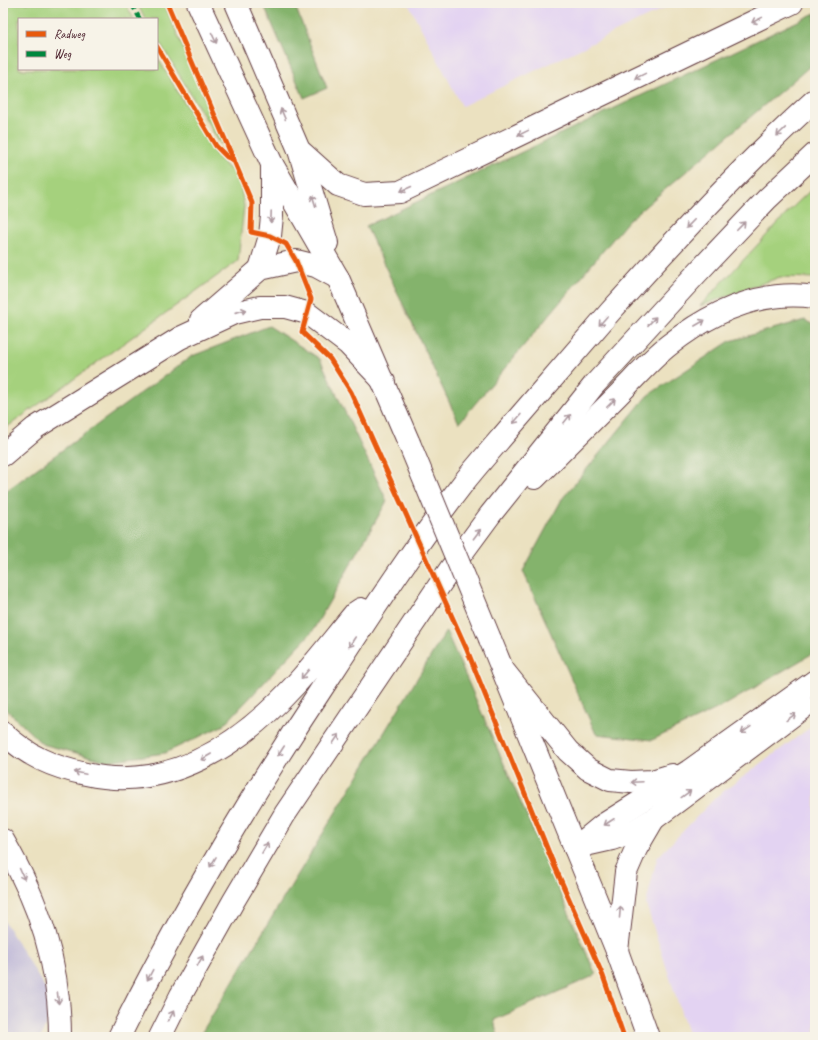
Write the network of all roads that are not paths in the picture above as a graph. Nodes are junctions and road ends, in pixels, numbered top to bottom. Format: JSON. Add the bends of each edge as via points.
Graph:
{"nodes":[{"id":1,"x":198,"y":3,"type":"edge"},
{"id":2,"x":236,"y":3,"type":"edge"},
{"id":3,"x":792,"y":3,"type":"edge"},
{"id":4,"x":815,"y":100,"type":"edge"},
{"id":5,"x":299,"y":150,"type":"junction"},
{"id":6,"x":815,"y":154,"type":"edge"},
{"id":7,"x":272,"y":164,"type":"junction"},
{"id":8,"x":260,"y":269,"type":"junction"},
{"id":9,"x":338,"y":278,"type":"junction"},
{"id":10,"x":815,"y":297,"type":"edge"},
{"id":11,"x":180,"y":338,"type":"junction"},
{"id":12,"x":384,"y":382,"type":"junction"},
{"id":13,"x":3,"y":455,"type":"edge"},
{"id":14,"x":490,"y":515,"type":"junction"},
{"id":15,"x":381,"y":597,"type":"junction"},
{"id":16,"x":503,"y":670,"type":"junction"},
{"id":17,"x":815,"y":681,"type":"edge"},
{"id":18,"x":815,"y":699,"type":"edge"},
{"id":19,"x":3,"y":733,"type":"edge"},
{"id":20,"x":689,"y":771,"type":"junction"},
{"id":21,"x":655,"y":818,"type":"junction"},
{"id":22,"x":3,"y":840,"type":"edge"},
{"id":23,"x":575,"y":848,"type":"junction"},
{"id":24,"x":620,"y":961,"type":"junction"},
{"id":25,"x":60,"y":1037,"type":"edge"},
{"id":26,"x":119,"y":1037,"type":"edge"},
{"id":27,"x":160,"y":1037,"type":"edge"},
{"id":28,"x":648,"y":1037,"type":"edge"}],
"edges":[{"from":1,"to":7,"type":"main road","one_way":true},
{"from":5,"to":2,"type":"main road","one_way":true},
{"from":3,"to":5,"type":"main road","one_way":true,"via":[[400,192],[364,194],[338,185]]},
{"from":4,"to":15,"type":"main road","one_way":true,"via":[[739,173],[568,360],[466,479]]},
{"from":9,"to":5,"type":"main road","one_way":true},
{"from":14,"to":6,"type":"main road","one_way":true,"via":[[594,385],[767,199]]},
{"from":7,"to":8,"type":"main road","one_way":true,"via":[[270,236]]},
{"from":7,"to":9,"type":"main road"},
{"from":8,"to":9,"type":"main road","via":[[296,261],[316,266]]},
{"from":8,"to":11,"type":"main road"},
{"from":9,"to":12,"type":"main road"},
{"from":14,"to":10,"type":"main road","one_way":true,"via":[[514,499],[668,346],[697,324],[727,309],[762,298],[801,295]]},
{"from":11,"to":12,"type":"main road","one_way":true,"via":[[234,313],[260,307],[285,307],[307,312],[348,344]]},
{"from":11,"to":13,"type":"main road","via":[[35,428]]},
{"from":12,"to":16,"type":"main road","bridge":true},
{"from":27,"to":14,"type":"main road","one_way":true,"via":[[229,909],[286,814],[413,622]]},
{"from":15,"to":19,"type":"main road","one_way":true,"via":[[355,613],[295,685],[266,714],[203,759],[168,773],[134,779],[100,778],[65,770],[33,756]]},
{"from":15,"to":26,"type":"main road","one_way":true,"via":[[243,812],[200,884],[152,970]]},
{"from":20,"to":16,"type":"main road","one_way":true,"via":[[652,781],[631,782],[610,780],[588,769],[568,751]]},
{"from":16,"to":23,"type":"main road"},
{"from":17,"to":20,"type":"main road","one_way":true},
{"from":21,"to":18,"type":"main road","one_way":true},
{"from":20,"to":23,"type":"main road","one_way":true,"via":[[604,825]]},
{"from":21,"to":23,"type":"main road","via":[[632,832]]},
{"from":24,"to":21,"type":"main road","one_way":true,"via":[[626,872],[636,849]]},
{"from":22,"to":25,"type":"main road","one_way":true,"via":[[21,870],[41,919],[54,968]]},
{"from":23,"to":24,"type":"main road"},
{"from":24,"to":28,"type":"main road"}]}
